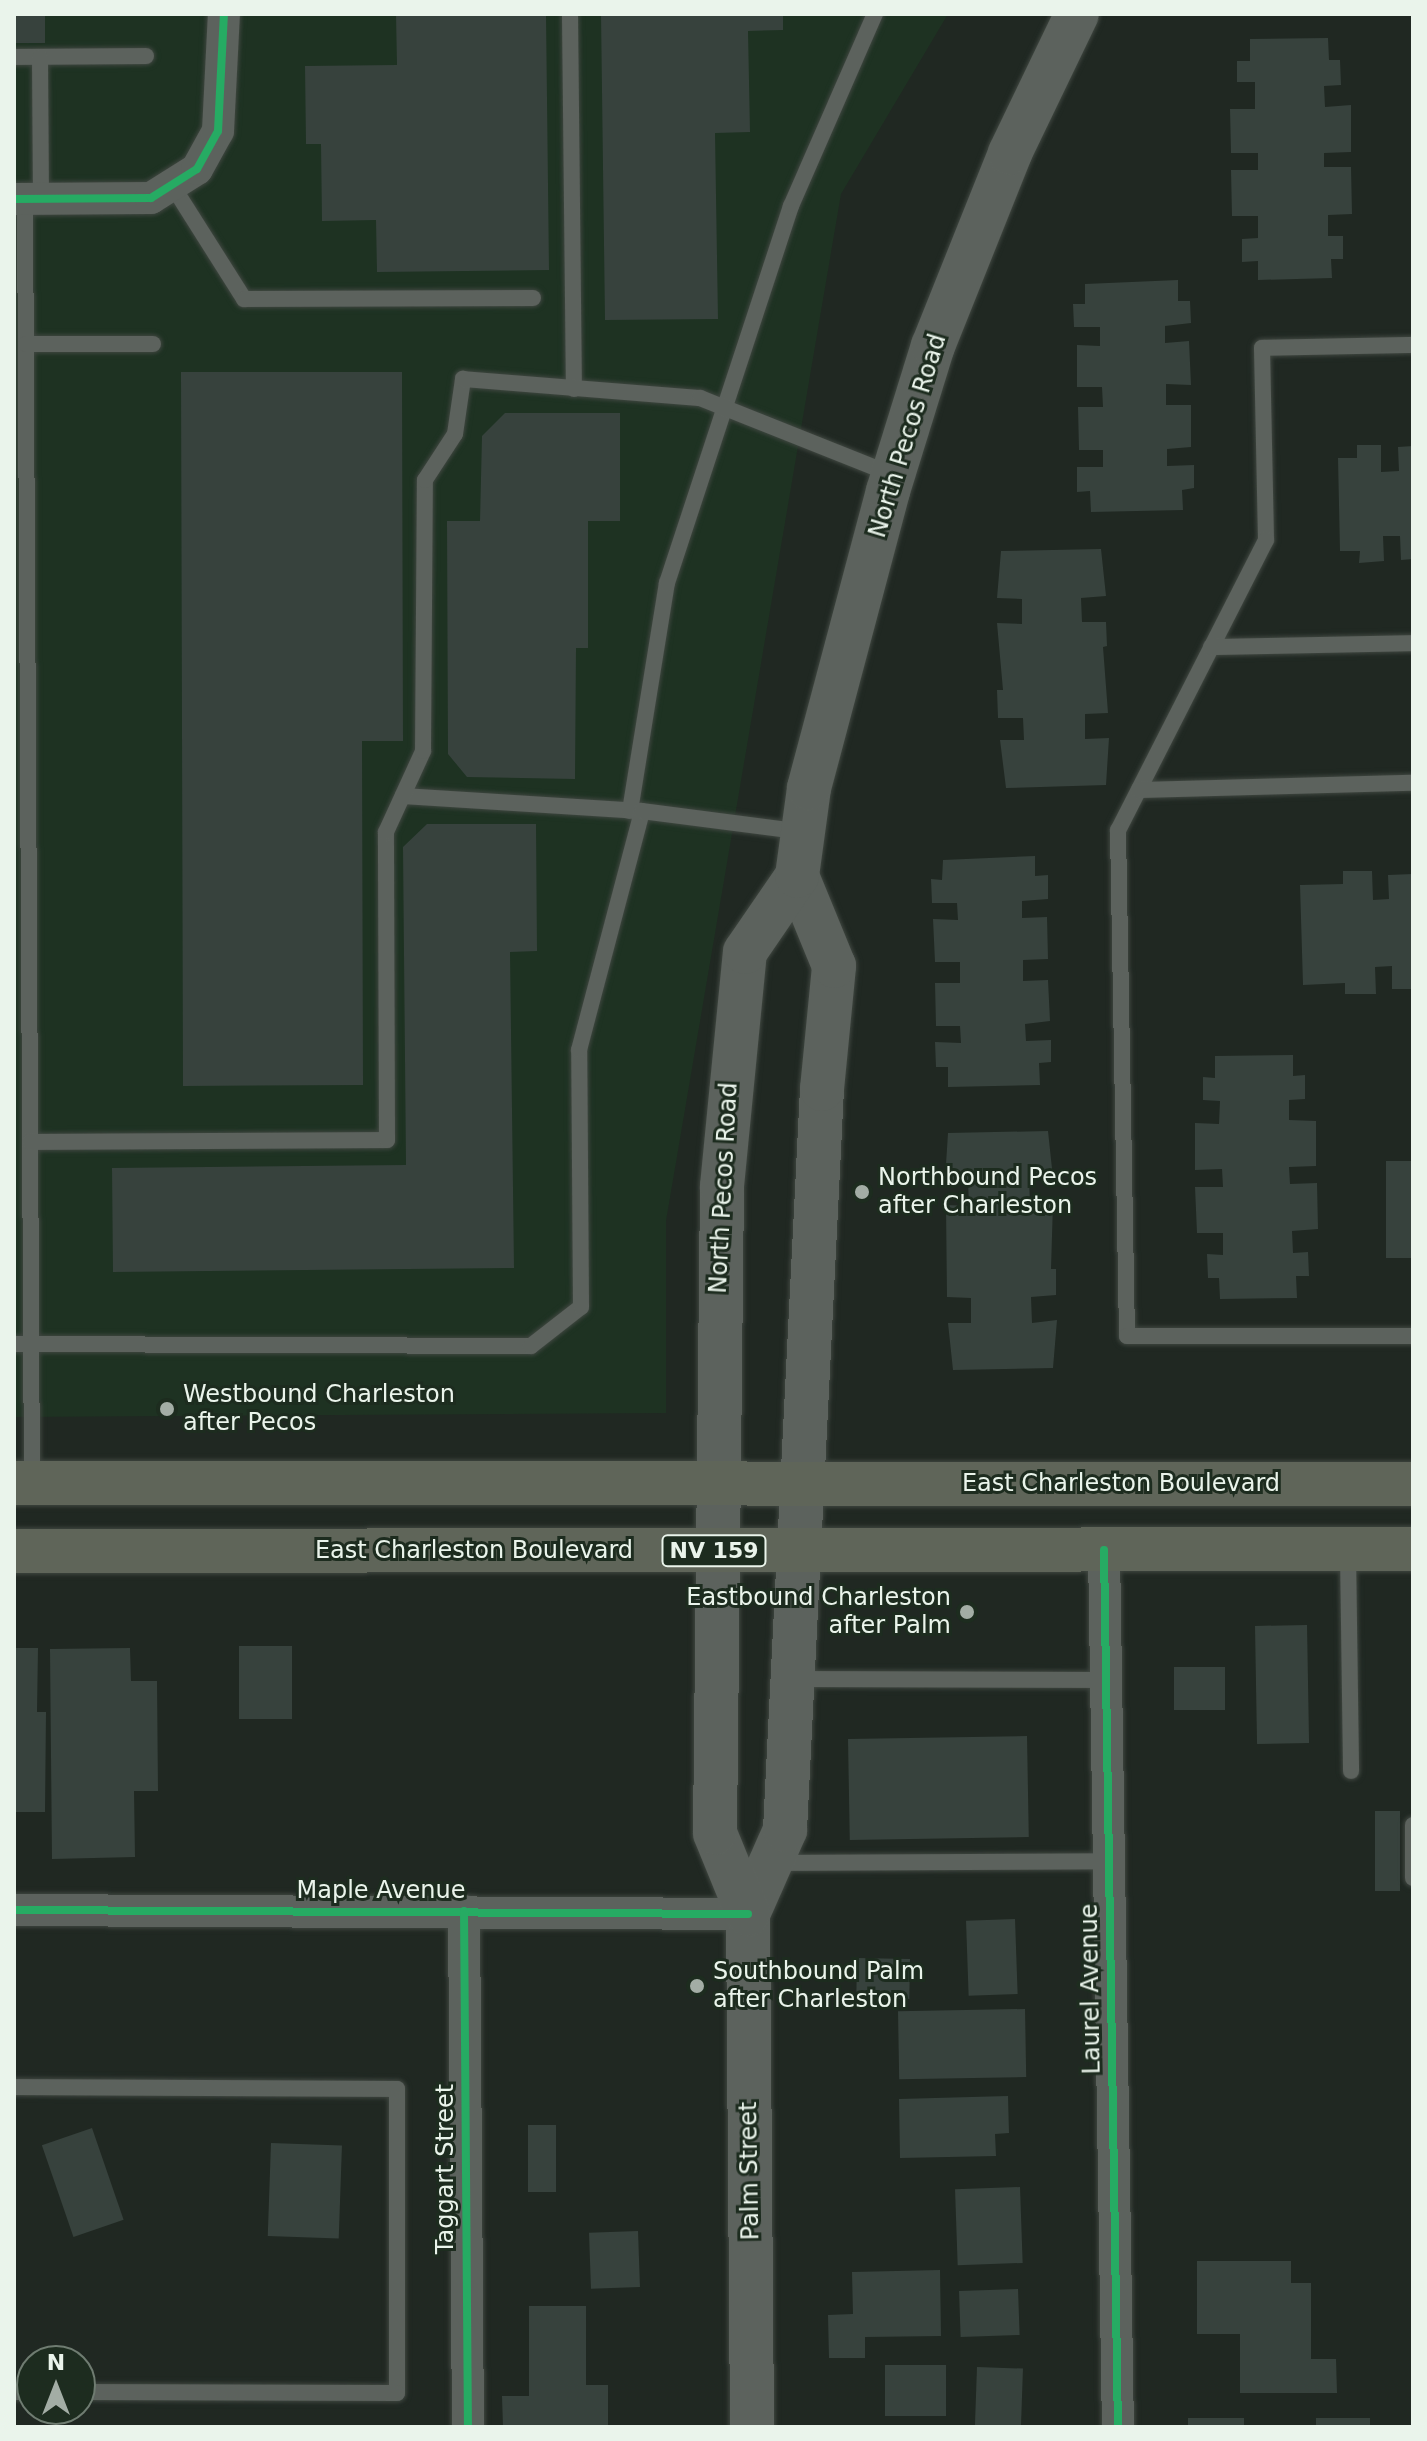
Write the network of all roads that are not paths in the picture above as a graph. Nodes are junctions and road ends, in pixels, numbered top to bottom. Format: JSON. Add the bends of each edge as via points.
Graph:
{"nodes":[{"id":1,"x":224,"y":14,"type":"edge"},
{"id":2,"x":570,"y":14,"type":"edge"},
{"id":3,"x":875,"y":14,"type":"edge"},
{"id":4,"x":1077,"y":14,"type":"edge"},
{"id":5,"x":146,"y":56,"type":"dead end"},
{"id":6,"x":14,"y":57,"type":"edge"},
{"id":7,"x":40,"y":57,"type":"junction"},
{"id":8,"x":184,"y":177,"type":"junction"},
{"id":9,"x":27,"y":199,"type":"edge"},
{"id":10,"x":533,"y":298,"type":"dead end"},
{"id":11,"x":20,"y":326,"type":"edge"},
{"id":12,"x":26,"y":344,"type":"junction"},
{"id":13,"x":153,"y":344,"type":"dead end"},
{"id":14,"x":1413,"y":345,"type":"edge"},
{"id":15,"x":574,"y":389,"type":"junction"},
{"id":16,"x":722,"y":407,"type":"junction"},
{"id":17,"x":893,"y":475,"type":"junction"},
{"id":18,"x":1413,"y":643,"type":"edge"},
{"id":19,"x":1211,"y":647,"type":"junction"},
{"id":20,"x":1413,"y":783,"type":"edge"},
{"id":21,"x":1139,"y":790,"type":"junction"},
{"id":22,"x":403,"y":796,"type":"junction"},
{"id":23,"x":636,"y":811,"type":"junction"},
{"id":24,"x":803,"y":832,"type":"junction"},
{"id":25,"x":797,"y":876,"type":"junction"},
{"id":26,"x":25,"y":1132,"type":"edge"},
{"id":27,"x":1413,"y":1336,"type":"edge"},
{"id":28,"x":14,"y":1344,"type":"edge"},
{"id":29,"x":32,"y":1344,"type":"junction"},
{"id":30,"x":23,"y":1483,"type":"edge"},
{"id":31,"x":1413,"y":1484,"type":"edge"},
{"id":32,"x":715,"y":1517,"type":"junction"},
{"id":33,"x":803,"y":1517,"type":"junction"},
{"id":34,"x":1413,"y":1549,"type":"edge"},
{"id":35,"x":1104,"y":1550,"type":"junction"},
{"id":36,"x":1348,"y":1550,"type":"junction"},
{"id":37,"x":14,"y":1551,"type":"edge"},
{"id":38,"x":796,"y":1679,"type":"junction"},
{"id":39,"x":1106,"y":1680,"type":"junction"},
{"id":40,"x":1351,"y":1771,"type":"dead end"},
{"id":41,"x":1413,"y":1825,"type":"edge"},
{"id":42,"x":1109,"y":1861,"type":"junction"},
{"id":43,"x":749,"y":1863,"type":"junction"},
{"id":44,"x":1413,"y":1878,"type":"edge"},
{"id":45,"x":14,"y":1910,"type":"edge"},
{"id":46,"x":464,"y":1911,"type":"junction"},
{"id":47,"x":748,"y":1914,"type":"junction"},
{"id":48,"x":14,"y":2087,"type":"edge"},
{"id":49,"x":96,"y":2392,"type":"edge"},
{"id":50,"x":468,"y":2427,"type":"edge"},
{"id":51,"x":752,"y":2427,"type":"edge"},
{"id":52,"x":1118,"y":2427,"type":"edge"}],
"edges":[{"from":1,"to":8,"type":"street","via":[[218,131]]},
{"from":2,"to":15,"type":"lane"},
{"from":3,"to":16,"type":"lane","via":[[791,206]]},
{"from":4,"to":17,"type":"main road","name":"North Pecos Road","via":[[1010,153],[933,346]]},
{"from":5,"to":7,"type":"lane"},
{"from":6,"to":7,"type":"lane"},
{"from":7,"to":9,"type":"lane"},
{"from":8,"to":9,"type":"street","via":[[151,198]]},
{"from":8,"to":10,"type":"lane","via":[[244,299]]},
{"from":9,"to":11,"type":"lane"},
{"from":11,"to":12,"type":"lane"},
{"from":12,"to":13,"type":"lane"},
{"from":12,"to":26,"type":"lane"},
{"from":14,"to":19,"type":"lane","via":[[1262,348],[1266,540]]},
{"from":15,"to":16,"type":"lane","via":[[700,398]]},
{"from":15,"to":22,"type":"lane","via":[[463,379],[455,434],[425,480],[423,751]]},
{"from":16,"to":17,"type":"lane"},
{"from":16,"to":23,"type":"lane","via":[[667,583]]},
{"from":17,"to":24,"type":"main road","name":"North Pecos Road","via":[[809,788]]},
{"from":18,"to":19,"type":"lane"},
{"from":19,"to":21,"type":"lane"},
{"from":20,"to":21,"type":"lane"},
{"from":21,"to":27,"type":"lane","via":[[1118,830],[1127,1336]]},
{"from":22,"to":23,"type":"lane"},
{"from":22,"to":26,"type":"lane","via":[[386,832],[387,1140]]},
{"from":23,"to":24,"type":"lane"},
{"from":23,"to":29,"type":"lane","via":[[579,1050],[581,1307],[531,1346]]},
{"from":24,"to":25,"type":"main road","name":"North Pecos Road"},
{"from":25,"to":32,"type":"main road","name":"North Pecos Road","via":[[745,952],[722,1186]]},
{"from":25,"to":33,"type":"main road","via":[[834,966],[822,1089]]},
{"from":26,"to":29,"type":"lane"},
{"from":28,"to":29,"type":"lane"},
{"from":29,"to":30,"type":"lane"},
{"from":30,"to":32,"type":"main road","name":"East Charleston Boulevard","number":"NV 159"},
{"from":31,"to":33,"type":"main road","name":"East Charleston Boulevard","number":"NV 159"},
{"from":32,"to":33,"type":"main road","name":"East Charleston Boulevard","number":"NV 159"},
{"from":32,"to":33,"type":"main road","name":"East Charleston Boulevard","number":"NV 159"},
{"from":32,"to":37,"type":"main road","name":"East Charleston Boulevard","number":"NV 159"},
{"from":32,"to":43,"type":"main road","name":"Palm Street","via":[[715,1833]]},
{"from":33,"to":35,"type":"main road","name":"East Charleston Boulevard","number":"NV 159"},
{"from":33,"to":38,"type":"main road"},
{"from":34,"to":36,"type":"main road","name":"East Charleston Boulevard","number":"NV 159"},
{"from":35,"to":36,"type":"main road","name":"East Charleston Boulevard","number":"NV 159"},
{"from":35,"to":39,"type":"street","name":"Laurel Avenue"},
{"from":36,"to":40,"type":"lane"},
{"from":38,"to":39,"type":"lane"},
{"from":38,"to":43,"type":"main road","via":[[785,1830]]},
{"from":39,"to":42,"type":"street","name":"Laurel Avenue"},
{"from":41,"to":44,"type":"lane"},
{"from":42,"to":43,"type":"lane"},
{"from":42,"to":52,"type":"street","name":"Laurel Avenue"},
{"from":43,"to":47,"type":"main road","name":"Palm Street"},
{"from":45,"to":46,"type":"street","name":"Maple Avenue"},
{"from":46,"to":47,"type":"street","name":"Maple Avenue"},
{"from":46,"to":50,"type":"street","name":"Taggart Street"},
{"from":47,"to":51,"type":"main road","name":"Palm Street"},
{"from":48,"to":49,"type":"lane","via":[[397,2089],[397,2393]]}]}
